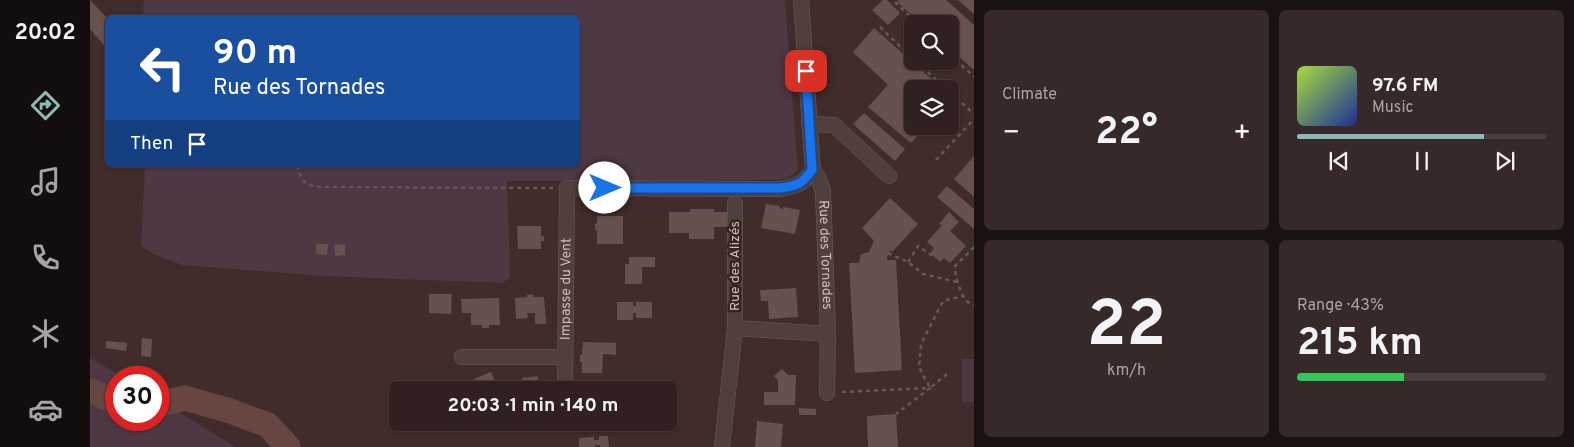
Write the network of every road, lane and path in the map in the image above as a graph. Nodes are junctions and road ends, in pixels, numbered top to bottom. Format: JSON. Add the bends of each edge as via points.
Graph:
{"nodes":[{"id":1,"x":801,"y":0,"type":"edge"},
{"id":2,"x":895,"y":2,"type":"dead end"},
{"id":3,"x":909,"y":15,"type":"edge"},
{"id":4,"x":880,"y":27,"type":"dead end"},
{"id":5,"x":904,"y":50,"type":"edge"},
{"id":6,"x":959,"y":63,"type":"edge"},
{"id":7,"x":926,"y":70,"type":"edge"},
{"id":8,"x":974,"y":77,"type":"edge"},
{"id":9,"x":936,"y":80,"type":"edge"},
{"id":10,"x":959,"y":100,"type":"edge"},
{"id":11,"x":974,"y":114,"type":"edge"},
{"id":12,"x":974,"y":119,"type":"edge"},
{"id":13,"x":809,"y":124,"type":"junction"},
{"id":14,"x":936,"y":160,"type":"dead end"},
{"id":15,"x":298,"y":167,"type":"edge"},
{"id":16,"x":812,"y":170,"type":"junction"},
{"id":17,"x":889,"y":176,"type":"dead end"},
{"id":18,"x":566,"y":188,"type":"junction"},
{"id":19,"x":735,"y":204,"type":"dead end"},
{"id":20,"x":974,"y":247,"type":"edge"},
{"id":21,"x":888,"y":253,"type":"dead end"},
{"id":22,"x":934,"y":257,"type":"dead end"},
{"id":23,"x":908,"y":262,"type":"junction"},
{"id":24,"x":957,"y":282,"type":"junction"},
{"id":25,"x":963,"y":296,"type":"junction"},
{"id":26,"x":974,"y":304,"type":"edge"},
{"id":27,"x":735,"y":328,"type":"junction"},
{"id":28,"x":828,"y":334,"type":"junction"},
{"id":29,"x":462,"y":357,"type":"dead end"},
{"id":30,"x":565,"y":357,"type":"junction"},
{"id":31,"x":947,"y":374,"type":"dead end"},
{"id":32,"x":565,"y":381,"type":"edge"},
{"id":33,"x":930,"y":388,"type":"junction"},
{"id":34,"x":827,"y":393,"type":"joint"},
{"id":35,"x":896,"y":414,"type":"dead end"},
{"id":36,"x":722,"y":447,"type":"edge"}],
"edges":[{"from":1,"to":13,"type":"street","name":"Rue des Tornades"},
{"from":2,"to":3,"type":"path"},
{"from":4,"to":5,"type":"path"},
{"from":6,"to":8,"type":"path"},
{"from":7,"to":9,"type":"path"},
{"from":10,"to":11,"type":"path"},
{"from":12,"to":14,"type":"path"},
{"from":13,"to":16,"type":"street","name":"Rue des Tornades"},
{"from":13,"to":17,"type":"street","via":[[834,124]]},
{"from":15,"to":18,"type":"path","via":[[305,183],[321,188]]},
{"from":16,"to":18,"type":"street","via":[[803,182],[780,188]]},
{"from":16,"to":28,"type":"street","name":"Rue des Tornades","via":[[823,192]]},
{"from":18,"to":30,"type":"street","name":"Impasse du Vent"},
{"from":19,"to":27,"type":"street","name":"Rue des Alizés"},
{"from":20,"to":24,"type":"path","via":[[955,266]]},
{"from":21,"to":23,"type":"path"},
{"from":22,"to":23,"type":"path","via":[[918,246]]},
{"from":23,"to":24,"type":"path","via":[[923,274]]},
{"from":24,"to":25,"type":"path"},
{"from":25,"to":26,"type":"path"},
{"from":25,"to":33,"type":"path","via":[[943,301],[921,344],[919,367]]},
{"from":27,"to":28,"type":"street","name":"Rue des Alizés"},
{"from":27,"to":36,"type":"street","name":"Rue des Alizés"},
{"from":28,"to":34,"type":"street","name":"Rue des Tornades"},
{"from":29,"to":30,"type":"street"},
{"from":30,"to":32,"type":"street","name":"Impasse du Vent"},
{"from":31,"to":33,"type":"path"},
{"from":33,"to":34,"type":"path"},
{"from":33,"to":35,"type":"path"}]}
